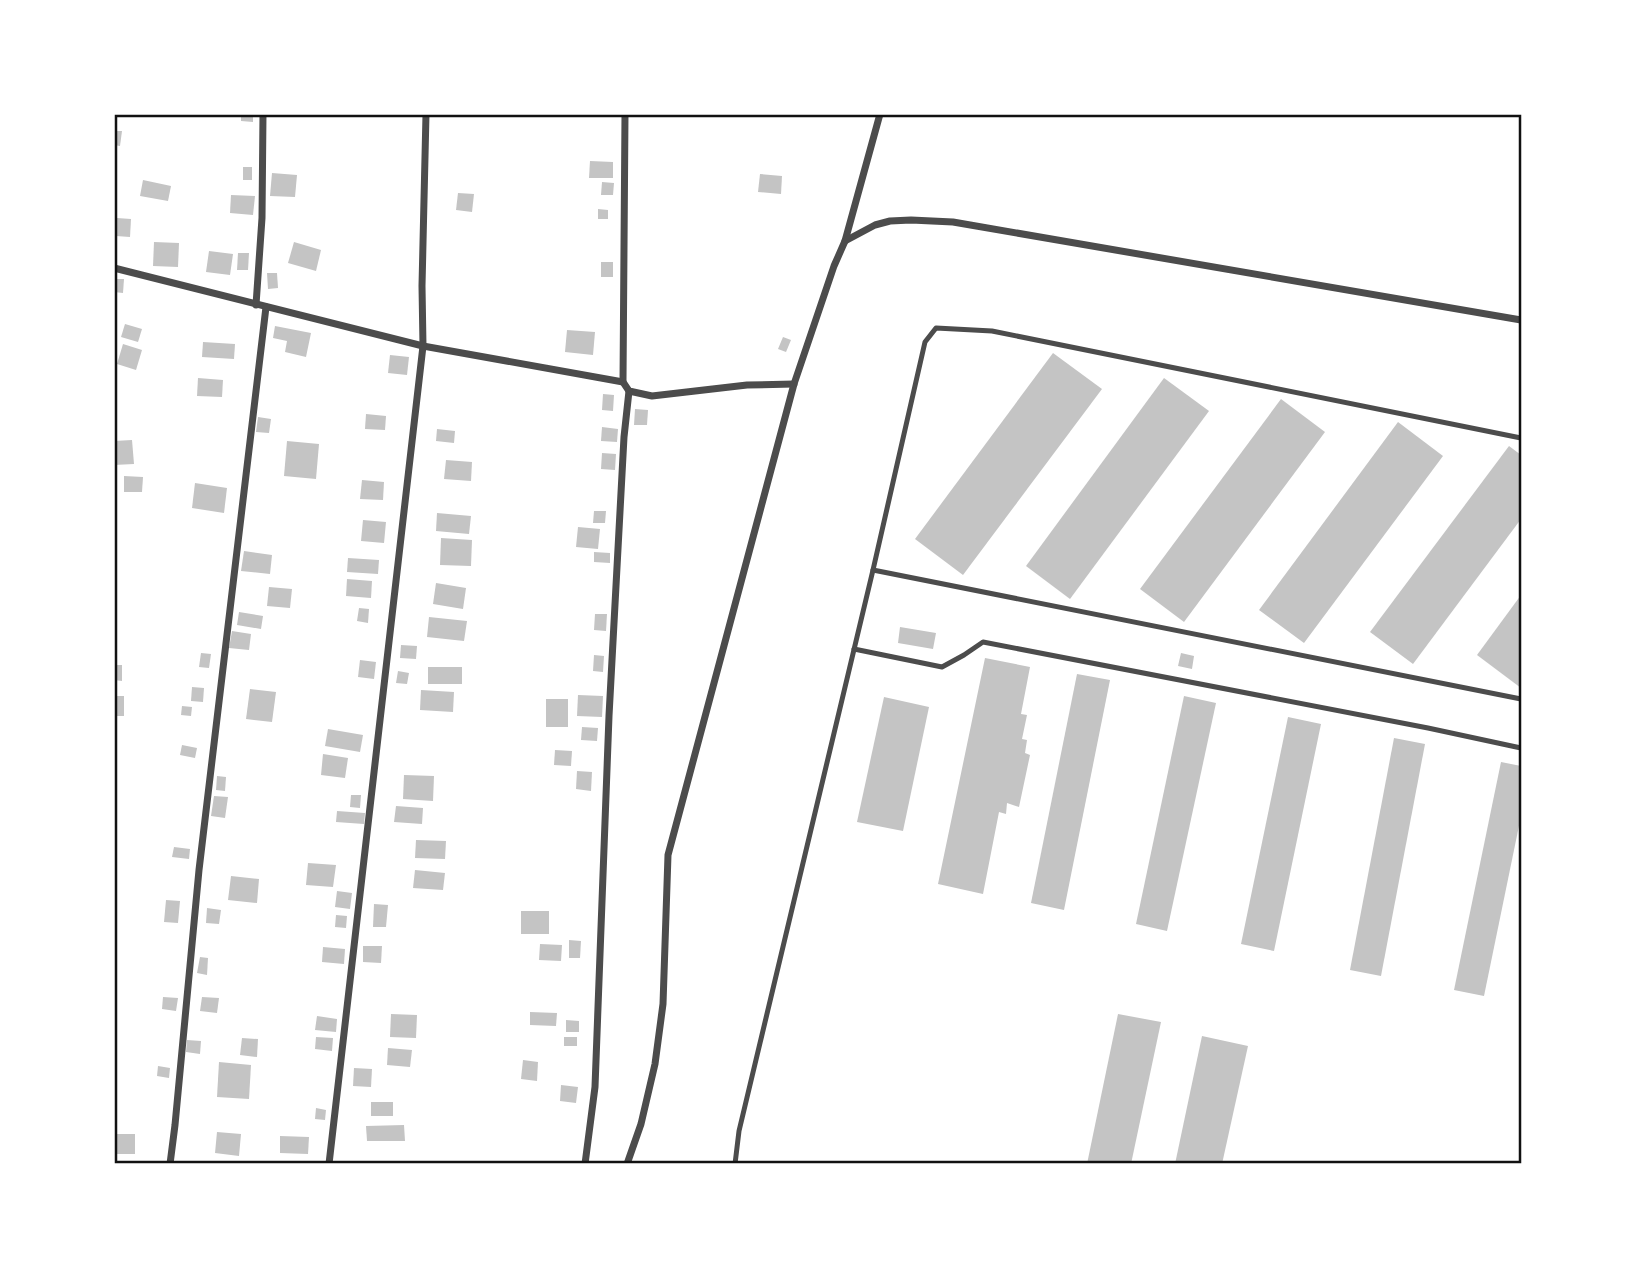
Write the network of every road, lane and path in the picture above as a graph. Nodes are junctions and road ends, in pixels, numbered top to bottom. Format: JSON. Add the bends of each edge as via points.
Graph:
{"nodes":[{"id":1,"x":263,"y":114,"type":"edge"},
{"id":2,"x":426,"y":114,"type":"edge"},
{"id":3,"x":625,"y":114,"type":"edge"},
{"id":4,"x":880,"y":114,"type":"edge"},
{"id":5,"x":845,"y":241,"type":"junction"},
{"id":6,"x":114,"y":268,"type":"edge"},
{"id":7,"x":256,"y":305,"type":"junction"},
{"id":8,"x":266,"y":307,"type":"junction"},
{"id":9,"x":1521,"y":320,"type":"edge"},
{"id":10,"x":423,"y":346,"type":"junction"},
{"id":11,"x":623,"y":382,"type":"junction"},
{"id":12,"x":794,"y":384,"type":"junction"},
{"id":13,"x":629,"y":391,"type":"junction"},
{"id":14,"x":1521,"y":438,"type":"edge"},
{"id":15,"x":873,"y":570,"type":"junction"},
{"id":16,"x":854,"y":649,"type":"junction"},
{"id":17,"x":1521,"y":699,"type":"edge"},
{"id":18,"x":1521,"y":748,"type":"edge"},
{"id":19,"x":170,"y":1164,"type":"edge"},
{"id":20,"x":329,"y":1164,"type":"edge"},
{"id":21,"x":585,"y":1164,"type":"edge"},
{"id":22,"x":627,"y":1164,"type":"edge"},
{"id":23,"x":735,"y":1164,"type":"edge"}],
"edges":[{"from":1,"to":7,"type":"street"},
{"from":2,"to":10,"type":"street"},
{"from":3,"to":11,"type":"street"},
{"from":4,"to":5,"type":"street"},
{"from":5,"to":9,"type":"street","via":[[890,221],[953,222]]},
{"from":5,"to":12,"type":"street"},
{"from":6,"to":7,"type":"street"},
{"from":7,"to":8,"type":"street"},
{"from":8,"to":10,"type":"street"},
{"from":8,"to":19,"type":"street","via":[[199,870]]},
{"from":10,"to":11,"type":"street"},
{"from":10,"to":20,"type":"street"},
{"from":11,"to":13,"type":"street"},
{"from":12,"to":13,"type":"street","via":[[652,396]]},
{"from":12,"to":22,"type":"street","via":[[668,855],[663,1004],[655,1064]]},
{"from":13,"to":21,"type":"street","via":[[609,716],[595,1087]]},
{"from":14,"to":15,"type":"lane","via":[[992,331],[936,328],[925,342]]},
{"from":15,"to":16,"type":"lane"},
{"from":15,"to":17,"type":"lane"},
{"from":16,"to":18,"type":"lane","via":[[942,667],[983,642]]},
{"from":16,"to":23,"type":"lane","via":[[739,1131]]}]}
